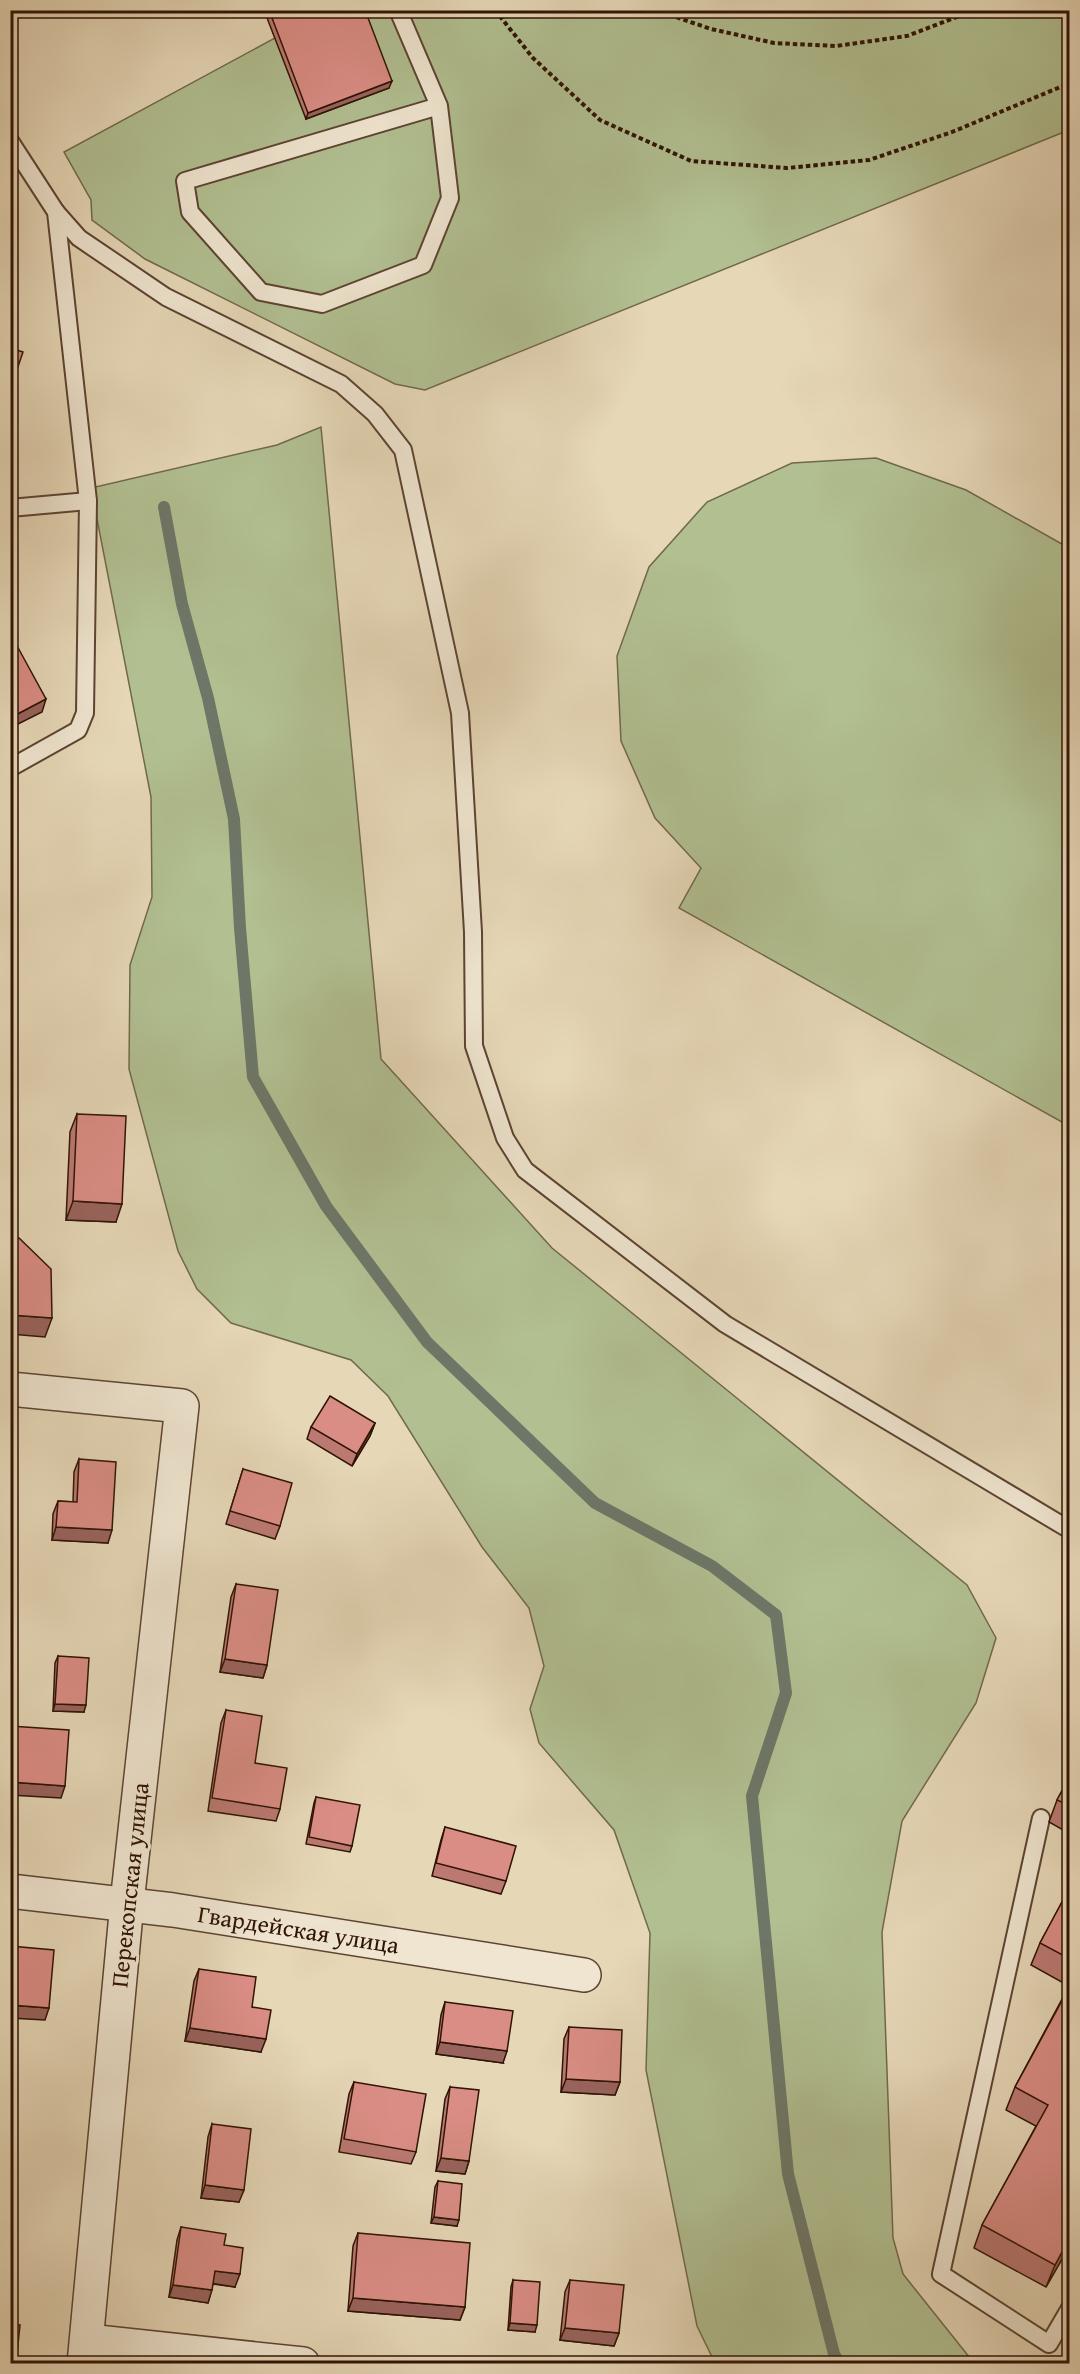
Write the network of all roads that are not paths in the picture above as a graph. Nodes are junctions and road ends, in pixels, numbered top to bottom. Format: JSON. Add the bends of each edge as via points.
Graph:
{"nodes":[{"id":1,"x":398,"y":10,"type":"edge"},
{"id":2,"x":439,"y":106,"type":"junction"},
{"id":3,"x":10,"y":141,"type":"edge"},
{"id":4,"x":56,"y":212,"type":"junction"},
{"id":5,"x":88,"y":501,"type":"junction"},
{"id":6,"x":10,"y":508,"type":"edge"},
{"id":7,"x":10,"y":768,"type":"edge"},
{"id":8,"x":10,"y":1389,"type":"edge"},
{"id":9,"x":1070,"y":1530,"type":"edge"},
{"id":10,"x":1041,"y":1818,"type":"dead end"},
{"id":11,"x":10,"y":1891,"type":"edge"},
{"id":12,"x":127,"y":1903,"type":"junction"},
{"id":13,"x":584,"y":1975,"type":"dead end"},
{"id":14,"x":1070,"y":2308,"type":"edge"},
{"id":15,"x":86,"y":2352,"type":"edge"},
{"id":16,"x":303,"y":2364,"type":"edge"}],
"edges":[{"from":1,"to":2,"type":"lane"},
{"from":2,"to":2,"type":"lane","via":[[450,198],[423,266],[322,304],[261,292],[190,212],[185,181]]},
{"from":3,"to":4,"type":"lane"},
{"from":4,"to":5,"type":"lane"},
{"from":4,"to":9,"type":"lane","via":[[79,238],[166,297],[341,384],[375,414],[403,450],[460,713],[473,932],[474,1046],[506,1138],[525,1170],[725,1324]]},
{"from":5,"to":6,"type":"lane"},
{"from":5,"to":7,"type":"lane","via":[[86,713],[78,730]]},
{"from":8,"to":12,"type":"street","name":"Перекопская улица","via":[[182,1406]]},
{"from":10,"to":14,"type":"lane","via":[[941,2274],[1050,2344]]},
{"from":11,"to":12,"type":"street","name":"Гвардейская улица"},
{"from":12,"to":13,"type":"street","name":"Гвардейская улица"},
{"from":12,"to":15,"type":"street","name":"Перекопская улица"},
{"from":15,"to":16,"type":"street"}]}
